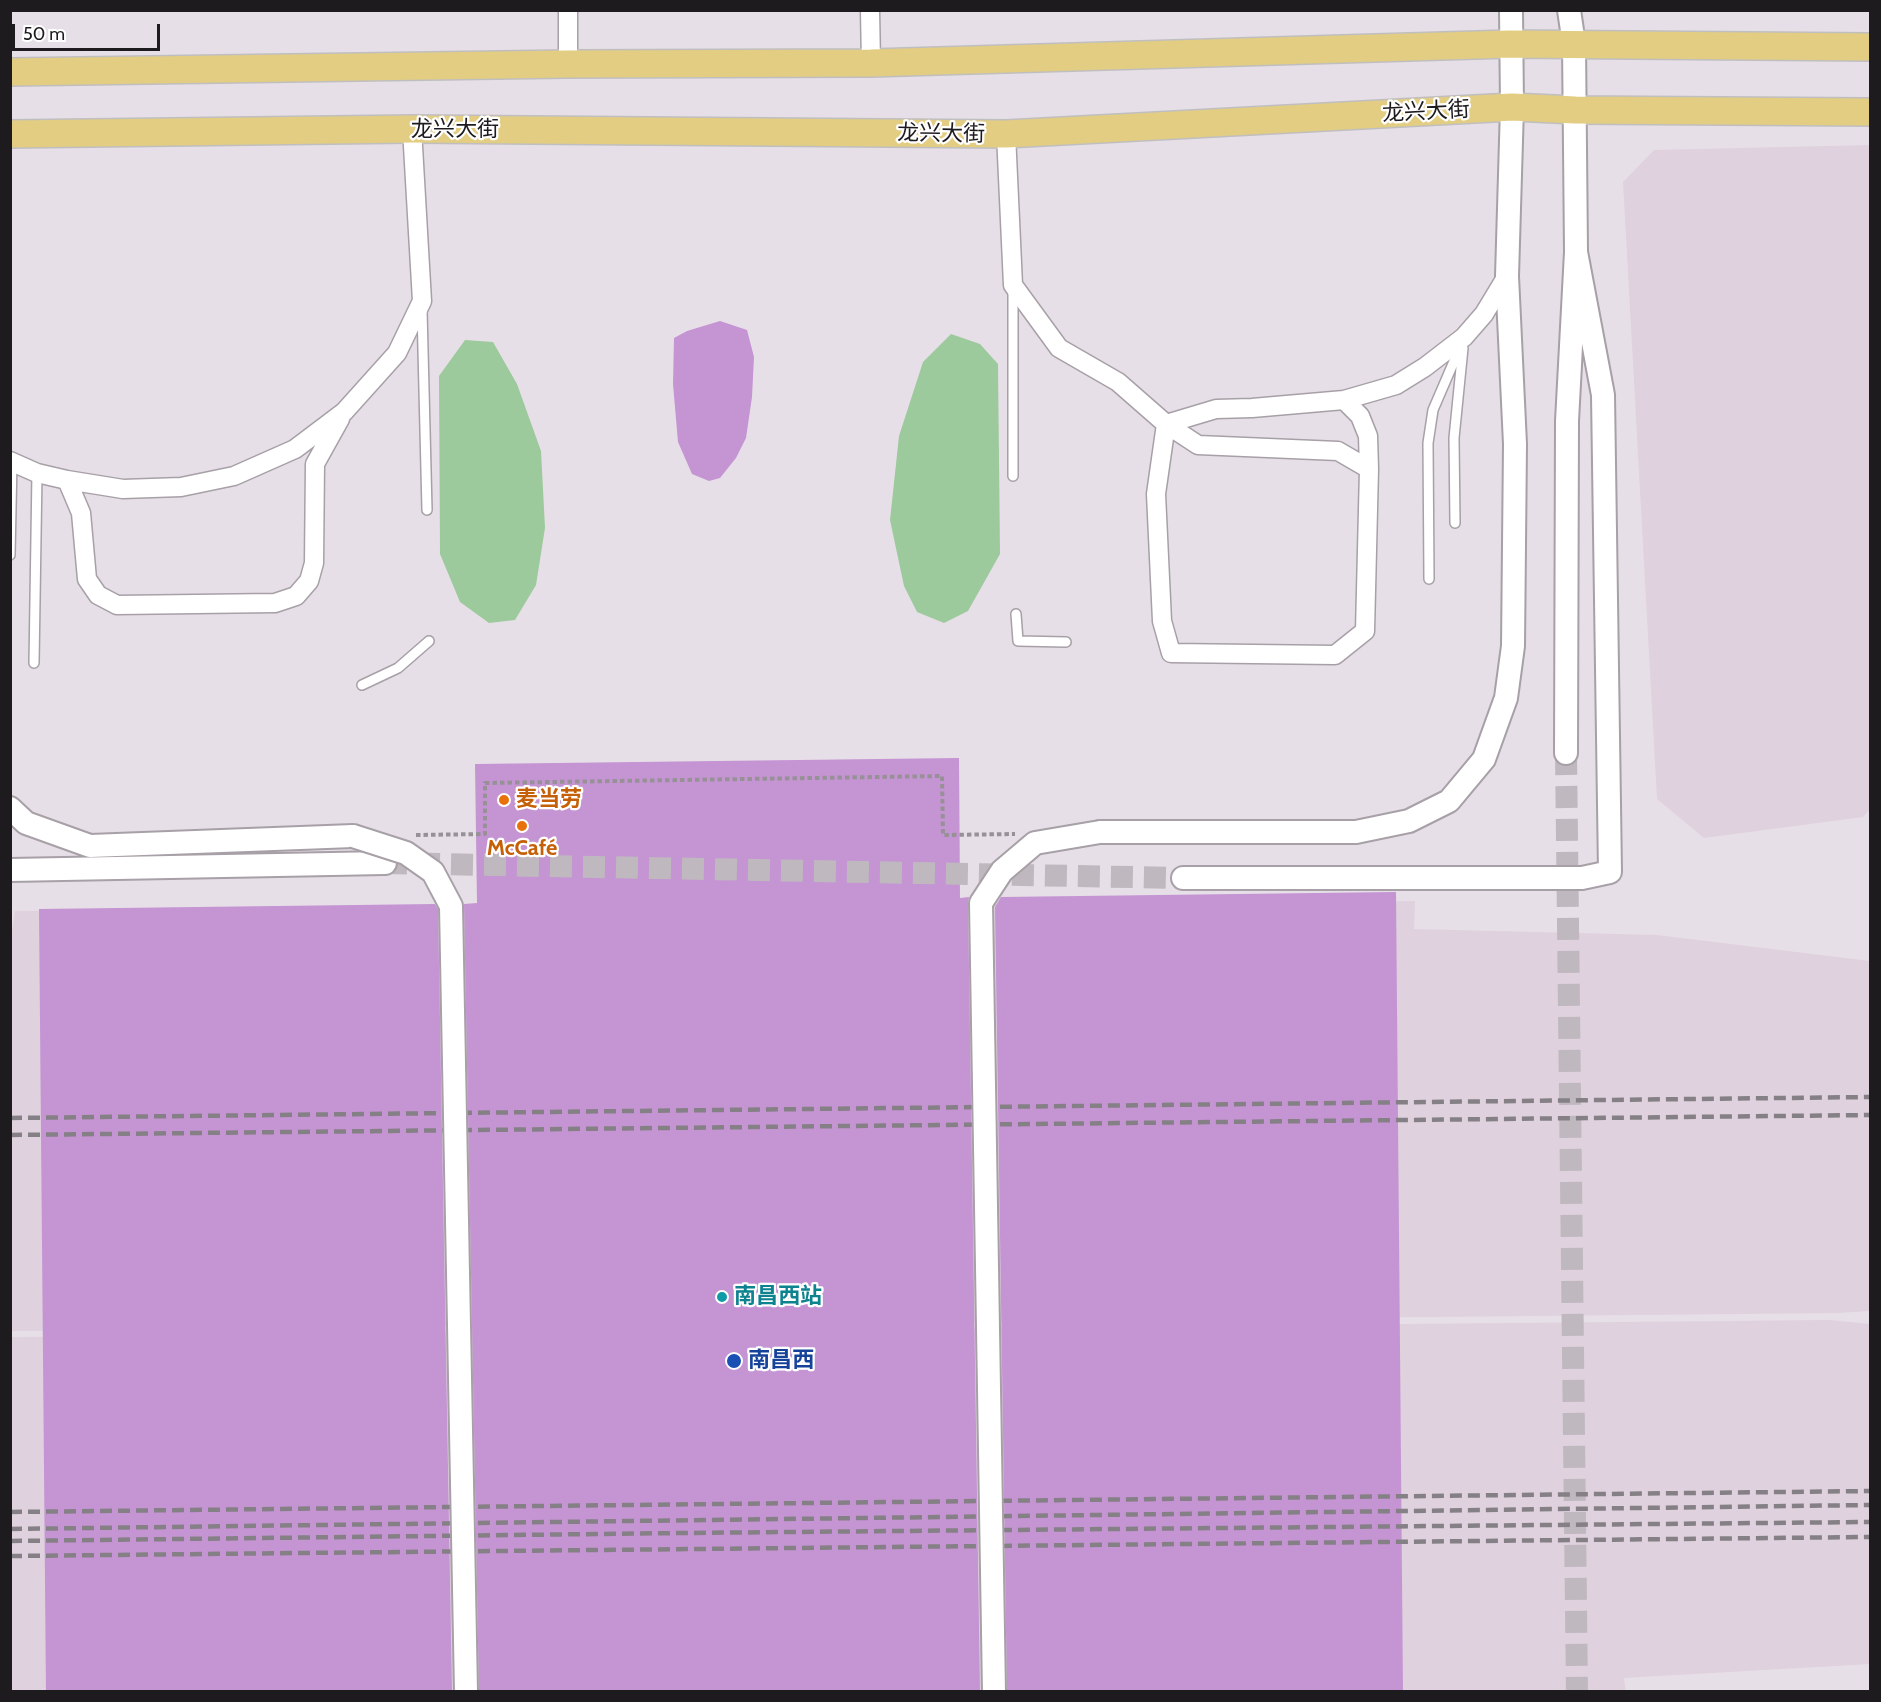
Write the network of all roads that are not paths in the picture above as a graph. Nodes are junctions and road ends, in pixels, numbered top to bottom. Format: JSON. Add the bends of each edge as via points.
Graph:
{"nodes":[{"id":1,"x":568,"y":10,"type":"edge"},
{"id":2,"x":870,"y":10,"type":"edge"},
{"id":3,"x":1511,"y":10,"type":"edge"},
{"id":4,"x":1569,"y":10,"type":"edge"},
{"id":5,"x":1510,"y":44,"type":"junction"},
{"id":6,"x":1574,"y":44,"type":"junction"},
{"id":7,"x":1870,"y":47,"type":"edge"},
{"id":8,"x":871,"y":63,"type":"junction"},
{"id":9,"x":568,"y":64,"type":"junction"},
{"id":10,"x":10,"y":72,"type":"edge"},
{"id":11,"x":1512,"y":107,"type":"junction"},
{"id":12,"x":1575,"y":110,"type":"junction"},
{"id":13,"x":1870,"y":112,"type":"edge"},
{"id":14,"x":412,"y":129,"type":"junction"},
{"id":15,"x":10,"y":134,"type":"edge"},
{"id":16,"x":1006,"y":134,"type":"junction"},
{"id":17,"x":1576,"y":252,"type":"junction"},
{"id":18,"x":1507,"y":276,"type":"junction"},
{"id":19,"x":1013,"y":285,"type":"junction"},
{"id":20,"x":422,"y":301,"type":"junction"},
{"id":21,"x":1464,"y":337,"type":"junction"},
{"id":22,"x":1344,"y":400,"type":"junction"},
{"id":23,"x":344,"y":412,"type":"junction"},
{"id":24,"x":1166,"y":424,"type":"junction"},
{"id":25,"x":11,"y":462,"type":"edge"},
{"id":26,"x":1370,"y":469,"type":"junction"},
{"id":27,"x":37,"y":473,"type":"junction"},
{"id":28,"x":1013,"y":476,"type":"dead end"},
{"id":29,"x":67,"y":480,"type":"junction"},
{"id":30,"x":427,"y":510,"type":"dead end"},
{"id":31,"x":1455,"y":523,"type":"dead end"},
{"id":32,"x":10,"y":555,"type":"edge"},
{"id":33,"x":1429,"y":579,"type":"dead end"},
{"id":34,"x":1016,"y":614,"type":"dead end"},
{"id":35,"x":429,"y":641,"type":"dead end"},
{"id":36,"x":1065,"y":642,"type":"dead end"},
{"id":37,"x":34,"y":663,"type":"dead end"},
{"id":38,"x":362,"y":685,"type":"dead end"},
{"id":39,"x":1566,"y":753,"type":"tunnel mouth"},
{"id":40,"x":10,"y":808,"type":"edge"},
{"id":41,"x":385,"y":863,"type":"tunnel mouth"},
{"id":42,"x":10,"y":870,"type":"edge"},
{"id":43,"x":1183,"y":878,"type":"tunnel mouth"},
{"id":44,"x":466,"y":1692,"type":"edge"},
{"id":45,"x":994,"y":1692,"type":"edge"}],
"edges":[{"from":1,"to":9,"type":"street"},
{"from":2,"to":8,"type":"street"},
{"from":3,"to":5,"type":"street"},
{"from":4,"to":6,"type":"street"},
{"from":5,"to":6,"type":"main road"},
{"from":5,"to":8,"type":"main road"},
{"from":5,"to":11,"type":"street"},
{"from":6,"to":7,"type":"main road"},
{"from":6,"to":12,"type":"street"},
{"from":8,"to":9,"type":"main road"},
{"from":9,"to":10,"type":"main road"},
{"from":11,"to":12,"type":"main road","name":"龙兴大街"},
{"from":11,"to":16,"type":"main road","name":"龙兴大街"},
{"from":11,"to":18,"type":"street"},
{"from":12,"to":13,"type":"main road","name":"龙兴大街"},
{"from":12,"to":17,"type":"street"},
{"from":14,"to":15,"type":"main road","name":"龙兴大街"},
{"from":14,"to":16,"type":"main road","name":"龙兴大街"},
{"from":14,"to":20,"type":"street"},
{"from":16,"to":19,"type":"street"},
{"from":17,"to":39,"type":"street","via":[[1567,421]]},
{"from":17,"to":43,"type":"street","via":[[1603,395],[1610,872],[1582,878]]},
{"from":18,"to":21,"type":"street","via":[[1484,314]]},
{"from":18,"to":45,"type":"street","bridge":true,"via":[[1515,444],[1513,646],[1506,698],[1484,759],[1449,801],[1409,821],[1356,832],[1100,832],[1035,843],[1002,871],[981,903]]},
{"from":19,"to":24,"type":"street","via":[[1059,348],[1118,382]]},
{"from":19,"to":28,"type":"lane"},
{"from":20,"to":23,"type":"street","via":[[397,353]]},
{"from":20,"to":30,"type":"lane"},
{"from":21,"to":22,"type":"street","via":[[1396,385]]},
{"from":21,"to":31,"type":"lane","via":[[1454,438]]},
{"from":21,"to":33,"type":"lane","via":[[1433,410],[1428,443]]},
{"from":22,"to":24,"type":"street","via":[[1216,409]]},
{"from":22,"to":26,"type":"street","via":[[1360,416],[1368,436]]},
{"from":23,"to":29,"type":"street","via":[[295,449],[234,476],[181,487],[123,489]]},
{"from":23,"to":29,"type":"street","via":[[315,464],[314,563],[309,581],[296,596],[275,603],[117,605],[98,595],[87,579],[81,513]]},
{"from":24,"to":26,"type":"street","via":[[1198,445],[1338,450]]},
{"from":24,"to":26,"type":"street","via":[[1156,494],[1162,621],[1171,653],[1335,655],[1365,631]]},
{"from":25,"to":27,"type":"street"},
{"from":25,"to":32,"type":"lane"},
{"from":27,"to":29,"type":"street"},
{"from":27,"to":37,"type":"lane"},
{"from":34,"to":36,"type":"lane","via":[[1018,641]]},
{"from":35,"to":38,"type":"lane","via":[[398,668]]},
{"from":40,"to":44,"type":"street","bridge":true,"via":[[26,823],[90,846],[353,836],[406,853],[433,872],[452,906]]},
{"from":41,"to":42,"type":"street"}]}
